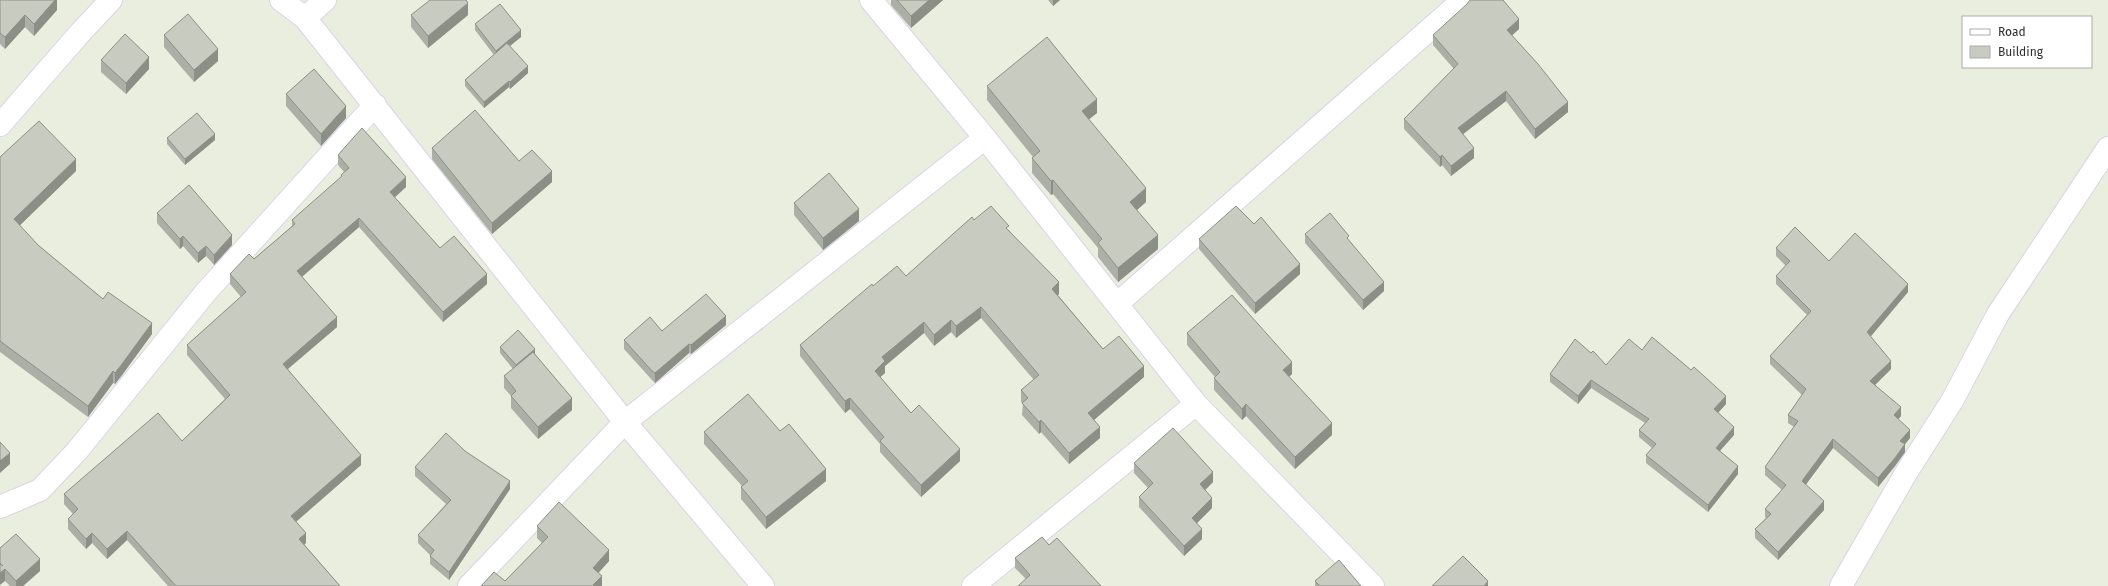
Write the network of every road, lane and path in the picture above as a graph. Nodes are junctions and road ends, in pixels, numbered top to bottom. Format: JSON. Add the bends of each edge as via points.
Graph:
{"nodes":[{"id":1,"x":111,"y":0,"type":"edge"},
{"id":2,"x":282,"y":0,"type":"edge"},
{"id":3,"x":325,"y":0,"type":"edge"},
{"id":4,"x":871,"y":0,"type":"edge"},
{"id":5,"x":1463,"y":0,"type":"edge"},
{"id":6,"x":305,"y":18,"type":"junction"},
{"id":7,"x":376,"y":105,"type":"junction"},
{"id":8,"x":0,"y":125,"type":"edge"},
{"id":9,"x":985,"y":138,"type":"junction"},
{"id":10,"x":2108,"y":148,"type":"edge"},
{"id":11,"x":1117,"y":304,"type":"junction"},
{"id":12,"x":1196,"y":404,"type":"junction"},
{"id":13,"x":625,"y":422,"type":"junction"},
{"id":14,"x":0,"y":507,"type":"edge"},
{"id":15,"x":469,"y":586,"type":"edge"},
{"id":16,"x":763,"y":586,"type":"edge"},
{"id":17,"x":973,"y":586,"type":"edge"},
{"id":18,"x":1373,"y":586,"type":"edge"},
{"id":19,"x":1841,"y":586,"type":"edge"}],
"edges":[{"from":1,"to":8,"type":"street"},
{"from":2,"to":6,"type":"street"},
{"from":3,"to":6,"type":"street"},
{"from":4,"to":9,"type":"street"},
{"from":5,"to":11,"type":"street"},
{"from":6,"to":7,"type":"street"},
{"from":7,"to":13,"type":"street"},
{"from":7,"to":14,"type":"street","via":[[206,292],[72,456],[40,490]]},
{"from":9,"to":11,"type":"street"},
{"from":9,"to":13,"type":"street"},
{"from":10,"to":19,"type":"street","via":[[1998,314],[1952,401],[1906,473]]},
{"from":11,"to":12,"type":"street"},
{"from":12,"to":17,"type":"street"},
{"from":12,"to":18,"type":"street"},
{"from":13,"to":15,"type":"street"},
{"from":13,"to":16,"type":"street"}]}
